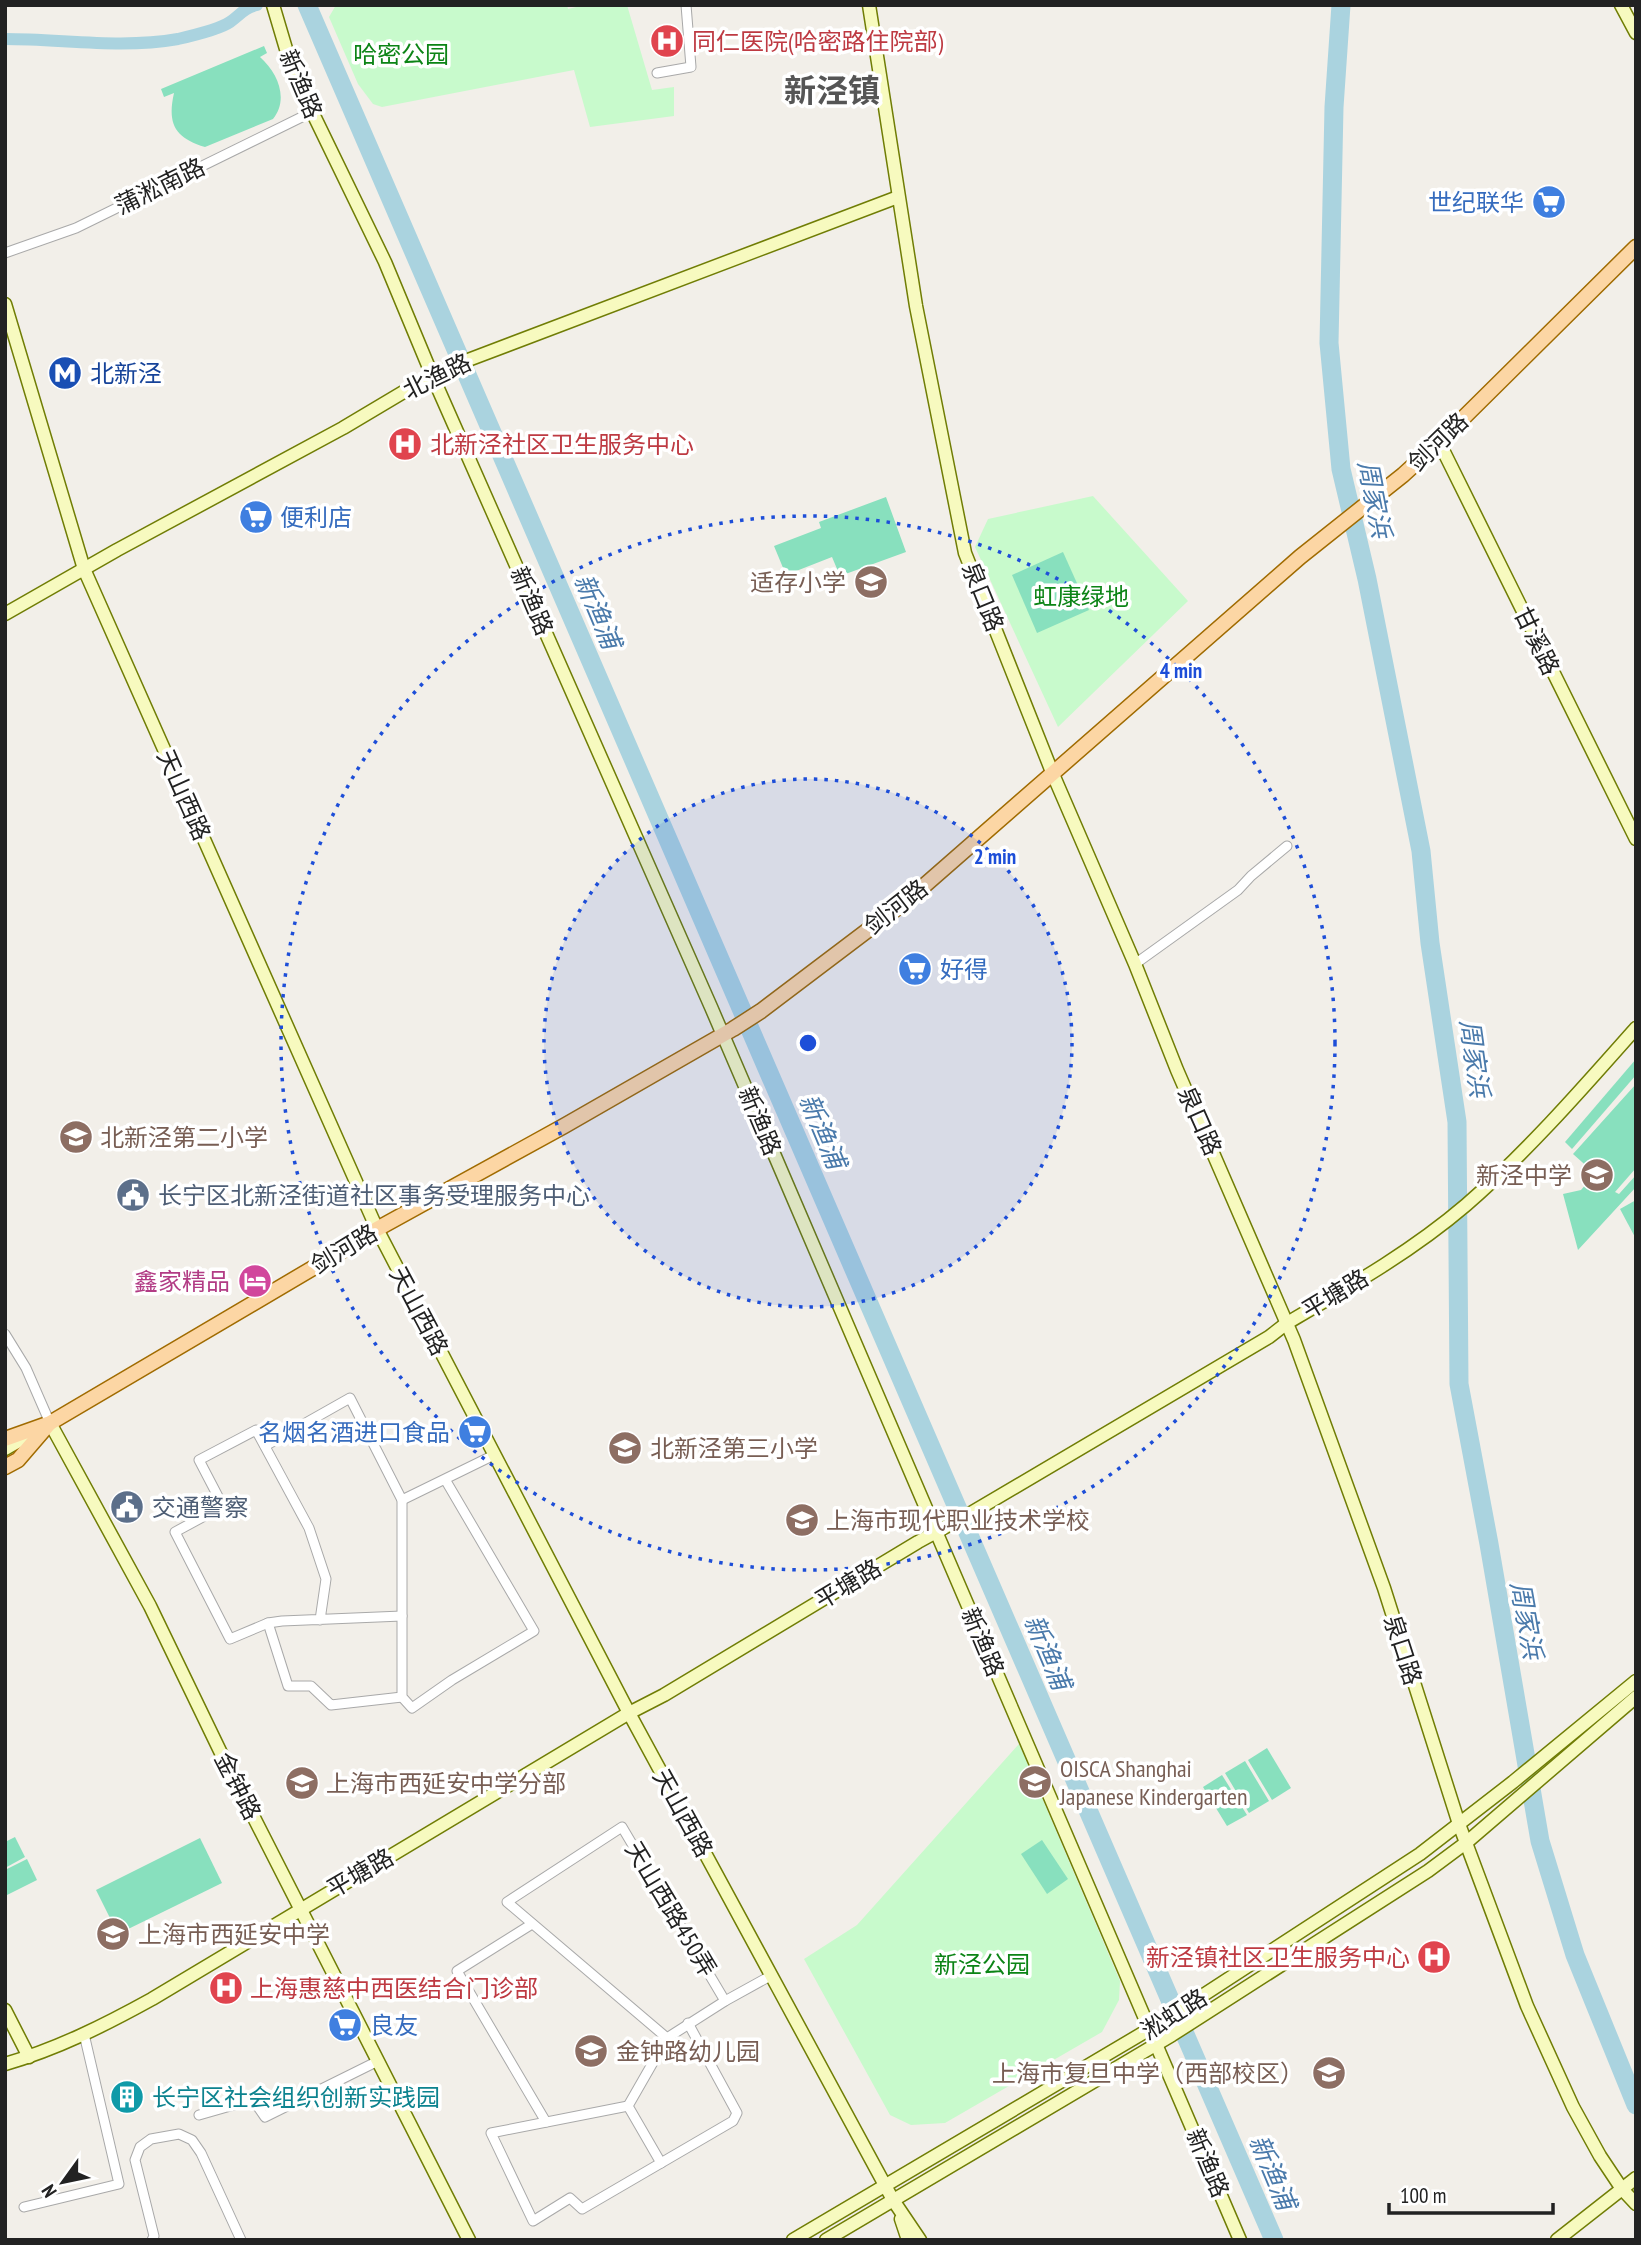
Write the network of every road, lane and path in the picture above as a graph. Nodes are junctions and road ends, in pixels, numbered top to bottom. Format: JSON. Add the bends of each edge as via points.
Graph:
{"nodes":[{"id":1,"x":273,"y":5,"type":"edge"},
{"id":2,"x":686,"y":5,"type":"edge"},
{"id":3,"x":869,"y":5,"type":"edge"},
{"id":4,"x":1621,"y":5,"type":"edge"},
{"id":5,"x":1636,"y":33,"type":"edge"},
{"id":6,"x":657,"y":73,"type":"dead end"},
{"id":7,"x":312,"y":112,"type":"junction"},
{"id":8,"x":898,"y":197,"type":"junction"},
{"id":9,"x":1636,"y":247,"type":"edge"},
{"id":10,"x":5,"y":253,"type":"edge"},
{"id":11,"x":5,"y":304,"type":"edge"},
{"id":12,"x":447,"y":368,"type":"joint"},
{"id":13,"x":432,"y":375,"type":"junction"},
{"id":14,"x":1439,"y":442,"type":"junction"},
{"id":15,"x":84,"y":569,"type":"junction"},
{"id":16,"x":5,"y":614,"type":"edge"},
{"id":17,"x":1052,"y":772,"type":"junction"},
{"id":18,"x":1636,"y":839,"type":"edge"},
{"id":19,"x":1287,"y":846,"type":"dead end"},
{"id":20,"x":1135,"y":964,"type":"junction"},
{"id":21,"x":1636,"y":1028,"type":"edge"},
{"id":22,"x":723,"y":1035,"type":"junction"},
{"id":23,"x":377,"y":1229,"type":"junction"},
{"id":24,"x":1287,"y":1323,"type":"junction"},
{"id":25,"x":5,"y":1334,"type":"edge"},
{"id":26,"x":50,"y":1423,"type":"junction"},
{"id":27,"x":5,"y":1439,"type":"edge"},
{"id":28,"x":265,"y":1446,"type":"junction"},
{"id":29,"x":5,"y":1449,"type":"edge"},
{"id":30,"x":494,"y":1455,"type":"junction"},
{"id":31,"x":5,"y":1467,"type":"edge"},
{"id":32,"x":446,"y":1480,"type":"junction"},
{"id":33,"x":402,"y":1500,"type":"junction"},
{"id":34,"x":936,"y":1533,"type":"junction"},
{"id":35,"x":402,"y":1616,"type":"junction"},
{"id":36,"x":320,"y":1620,"type":"junction"},
{"id":37,"x":268,"y":1623,"type":"junction"},
{"id":38,"x":1636,"y":1681,"type":"edge"},
{"id":39,"x":402,"y":1697,"type":"junction"},
{"id":40,"x":1636,"y":1697,"type":"edge"},
{"id":41,"x":629,"y":1713,"type":"junction"},
{"id":42,"x":1460,"y":1824,"type":"junction"},
{"id":43,"x":1467,"y":1842,"type":"junction"},
{"id":44,"x":301,"y":1908,"type":"junction"},
{"id":45,"x":532,"y":1924,"type":"junction"},
{"id":46,"x":772,"y":1975,"type":"junction"},
{"id":47,"x":725,"y":2001,"type":"junction"},
{"id":48,"x":5,"y":2011,"type":"edge"},
{"id":49,"x":688,"y":2023,"type":"junction"},
{"id":50,"x":1150,"y":2029,"type":"junction"},
{"id":51,"x":85,"y":2034,"type":"junction"},
{"id":52,"x":667,"y":2038,"type":"junction"},
{"id":53,"x":1157,"y":2043,"type":"junction"},
{"id":54,"x":29,"y":2057,"type":"junction"},
{"id":55,"x":378,"y":2061,"type":"junction"},
{"id":56,"x":5,"y":2064,"type":"edge"},
{"id":57,"x":628,"y":2106,"type":"junction"},
{"id":58,"x":199,"y":2115,"type":"dead end"},
{"id":59,"x":546,"y":2122,"type":"junction"},
{"id":60,"x":661,"y":2163,"type":"junction"},
{"id":61,"x":1636,"y":2178,"type":"edge"},
{"id":62,"x":886,"y":2186,"type":"junction"},
{"id":63,"x":1622,"y":2189,"type":"junction"},
{"id":64,"x":893,"y":2200,"type":"junction"},
{"id":65,"x":1636,"y":2204,"type":"edge"},
{"id":66,"x":24,"y":2207,"type":"dead end"},
{"id":67,"x":152,"y":2240,"type":"edge"},
{"id":68,"x":242,"y":2240,"type":"edge"},
{"id":69,"x":469,"y":2240,"type":"edge"},
{"id":70,"x":793,"y":2240,"type":"edge"},
{"id":71,"x":825,"y":2240,"type":"edge"},
{"id":72,"x":908,"y":2240,"type":"edge"},
{"id":73,"x":920,"y":2240,"type":"edge"},
{"id":74,"x":1240,"y":2240,"type":"edge"},
{"id":75,"x":1557,"y":2240,"type":"edge"}],
"edges":[{"from":1,"to":7,"type":"street","name":"新渔路"},
{"from":2,"to":6,"type":"street","via":[[691,67]]},
{"from":3,"to":8,"type":"street","name":"泉口路"},
{"from":4,"to":5,"type":"street"},
{"from":7,"to":10,"type":"street","name":"蒲淞南路","via":[[76,228]]},
{"from":7,"to":13,"type":"street","name":"新渔路","via":[[385,262]]},
{"from":8,"to":12,"type":"street","name":"北渔路"},
{"from":8,"to":17,"type":"street","name":"泉口路","via":[[965,553]]},
{"from":9,"to":14,"type":"main road","name":"剑河路"},
{"from":11,"to":15,"type":"street","name":"天山西路"},
{"from":12,"to":13,"type":"street","name":"北渔路"},
{"from":13,"to":15,"type":"street","name":"北渔路"},
{"from":13,"to":22,"type":"street","name":"新渔路"},
{"from":14,"to":17,"type":"main road","name":"剑河路"},
{"from":14,"to":18,"type":"street","name":"甘溪路"},
{"from":15,"to":16,"type":"street","name":"北渔路"},
{"from":15,"to":23,"type":"street","name":"天山西路"},
{"from":17,"to":20,"type":"street","name":"泉口路"},
{"from":17,"to":22,"type":"main road","name":"剑河路","via":[[909,899]]},
{"from":19,"to":20,"type":"street","via":[[1238,890]]},
{"from":20,"to":24,"type":"street","name":"泉口路"},
{"from":21,"to":24,"type":"street","name":"平塘路","via":[[1464,1207],[1408,1250]]},
{"from":22,"to":23,"type":"main road","name":"剑河路"},
{"from":22,"to":34,"type":"street","name":"新渔路"},
{"from":23,"to":26,"type":"main road","name":"剑河路"},
{"from":23,"to":30,"type":"street","name":"天山西路"},
{"from":24,"to":34,"type":"street","name":"平塘路"},
{"from":24,"to":42,"type":"street","name":"泉口路","via":[[1384,1588]]},
{"from":25,"to":26,"type":"street","name":"金钟路"},
{"from":26,"to":27,"type":"main road","name":"剑河路"},
{"from":26,"to":29,"type":"street"},
{"from":26,"to":31,"type":"main road","name":"剑河路","via":[[18,1460]]},
{"from":26,"to":44,"type":"street","name":"金钟路","via":[[150,1606]]},
{"from":28,"to":33,"type":"street","via":[[350,1398]]},
{"from":28,"to":36,"type":"street","via":[[309,1528],[326,1579]]},
{"from":28,"to":37,"type":"street","via":[[256,1430],[199,1460],[223,1506],[175,1532],[230,1639]]},
{"from":30,"to":32,"type":"street"},
{"from":30,"to":41,"type":"street","name":"天山西路"},
{"from":32,"to":33,"type":"street"},
{"from":32,"to":39,"type":"street","via":[[534,1631],[412,1708]]},
{"from":33,"to":35,"type":"street"},
{"from":34,"to":41,"type":"street","name":"平塘路"},
{"from":34,"to":50,"type":"street","name":"新渔路"},
{"from":35,"to":36,"type":"street"},
{"from":35,"to":39,"type":"street"},
{"from":36,"to":37,"type":"street"},
{"from":37,"to":39,"type":"street","via":[[288,1686],[311,1686],[331,1705]]},
{"from":38,"to":42,"type":"street","name":"淞虹路"},
{"from":40,"to":43,"type":"street","name":"淞虹路"},
{"from":41,"to":44,"type":"street","name":"平塘路"},
{"from":41,"to":46,"type":"street","name":"天山西路"},
{"from":42,"to":43,"type":"street","name":"泉口路"},
{"from":42,"to":50,"type":"street","name":"淞虹路"},
{"from":43,"to":53,"type":"street","name":"淞虹路"},
{"from":43,"to":63,"type":"street","name":"泉口路","via":[[1552,2064]]},
{"from":44,"to":51,"type":"street","name":"平塘路","via":[[152,1999]]},
{"from":44,"to":55,"type":"street","name":"金钟路"},
{"from":45,"to":47,"type":"street","name":"天山西路450弄","via":[[507,1902],[622,1827]]},
{"from":45,"to":52,"type":"street","name":"天山西路450弄"},
{"from":45,"to":59,"type":"street","via":[[457,1971]]},
{"from":46,"to":47,"type":"street","name":"天山西路450弄"},
{"from":46,"to":62,"type":"street","name":"天山西路"},
{"from":47,"to":49,"type":"street","name":"天山西路450弄"},
{"from":48,"to":54,"type":"street"},
{"from":49,"to":52,"type":"street","name":"天山西路450弄"},
{"from":49,"to":60,"type":"street","via":[[737,2113],[733,2121]]},
{"from":50,"to":53,"type":"street","name":"新渔路"},
{"from":50,"to":62,"type":"street","name":"淞虹路"},
{"from":51,"to":54,"type":"street","name":"平塘路"},
{"from":51,"to":66,"type":"street","via":[[119,2183]]},
{"from":52,"to":57,"type":"street","name":"天山西路450弄"},
{"from":53,"to":64,"type":"street","name":"淞虹路"},
{"from":53,"to":74,"type":"street","name":"新渔路"},
{"from":54,"to":56,"type":"street","name":"平塘路"},
{"from":55,"to":58,"type":"street","via":[[265,2117],[248,2101]]},
{"from":55,"to":69,"type":"street","name":"金钟路"},
{"from":57,"to":59,"type":"street"},
{"from":57,"to":60,"type":"street"},
{"from":59,"to":60,"type":"street","via":[[492,2133],[533,2221],[570,2198],[582,2209]]},
{"from":61,"to":63,"type":"street"},
{"from":62,"to":64,"type":"street","name":"天山西路"},
{"from":62,"to":70,"type":"street","name":"淞虹路"},
{"from":63,"to":65,"type":"street","name":"泉口路"},
{"from":63,"to":75,"type":"street"},
{"from":64,"to":71,"type":"street","name":"淞虹路"},
{"from":64,"to":72,"type":"street","name":"天山西路"},
{"from":64,"to":73,"type":"street","name":"天山西路"},
{"from":67,"to":68,"type":"street","via":[[135,2160],[140,2147],[151,2139],[179,2134],[192,2140],[201,2153]]}]}
